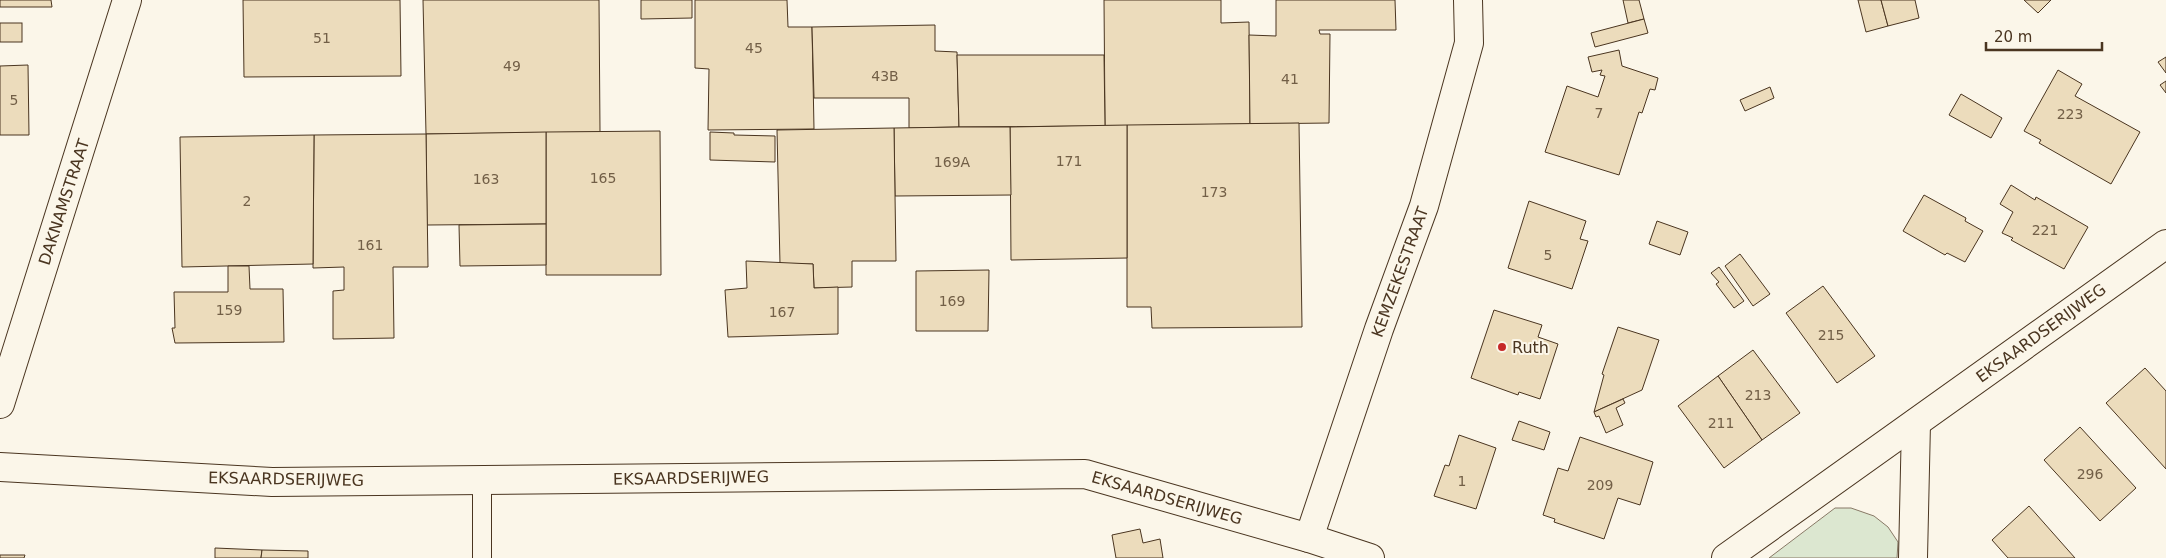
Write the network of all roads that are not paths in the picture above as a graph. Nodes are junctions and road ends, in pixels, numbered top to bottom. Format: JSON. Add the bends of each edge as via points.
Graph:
{"nodes":[{"id":1,"x":127,"y":0,"type":"edge"},
{"id":2,"x":1468,"y":0,"type":"edge"},
{"id":3,"x":2166,"y":244,"type":"edge"},
{"id":4,"x":0,"y":404,"type":"edge"},
{"id":5,"x":1916,"y":423,"type":"junction"},
{"id":6,"x":0,"y":467,"type":"edge"},
{"id":7,"x":482,"y":480,"type":"junction"},
{"id":8,"x":1309,"y":538,"type":"junction"},
{"id":9,"x":482,"y":558,"type":"edge"},
{"id":10,"x":1370,"y":558,"type":"edge"},
{"id":11,"x":1726,"y":558,"type":"edge"},
{"id":12,"x":1913,"y":558,"type":"edge"}],
"edges":[{"from":1,"to":4,"type":"street","name":"DAKNAMSTRAAT"},
{"from":2,"to":8,"type":"street","name":"KEMZEKESTRAAT","via":[[1469,43],[1424,206]]},
{"from":3,"to":5,"type":"street","name":"EKSAARDSERIJWEG"},
{"from":5,"to":11,"type":"street","name":"EKSAARDSERIJWEG"},
{"from":5,"to":12,"type":"street"},
{"from":6,"to":7,"type":"street","name":"EKSAARDSERIJWEG","via":[[272,482]]},
{"from":7,"to":8,"type":"street","name":"EKSAARDSERIJWEG","via":[[1084,474]]},
{"from":7,"to":9,"type":"lane"},
{"from":8,"to":10,"type":"street","name":"EKSAARDSERIJWEG"}]}
